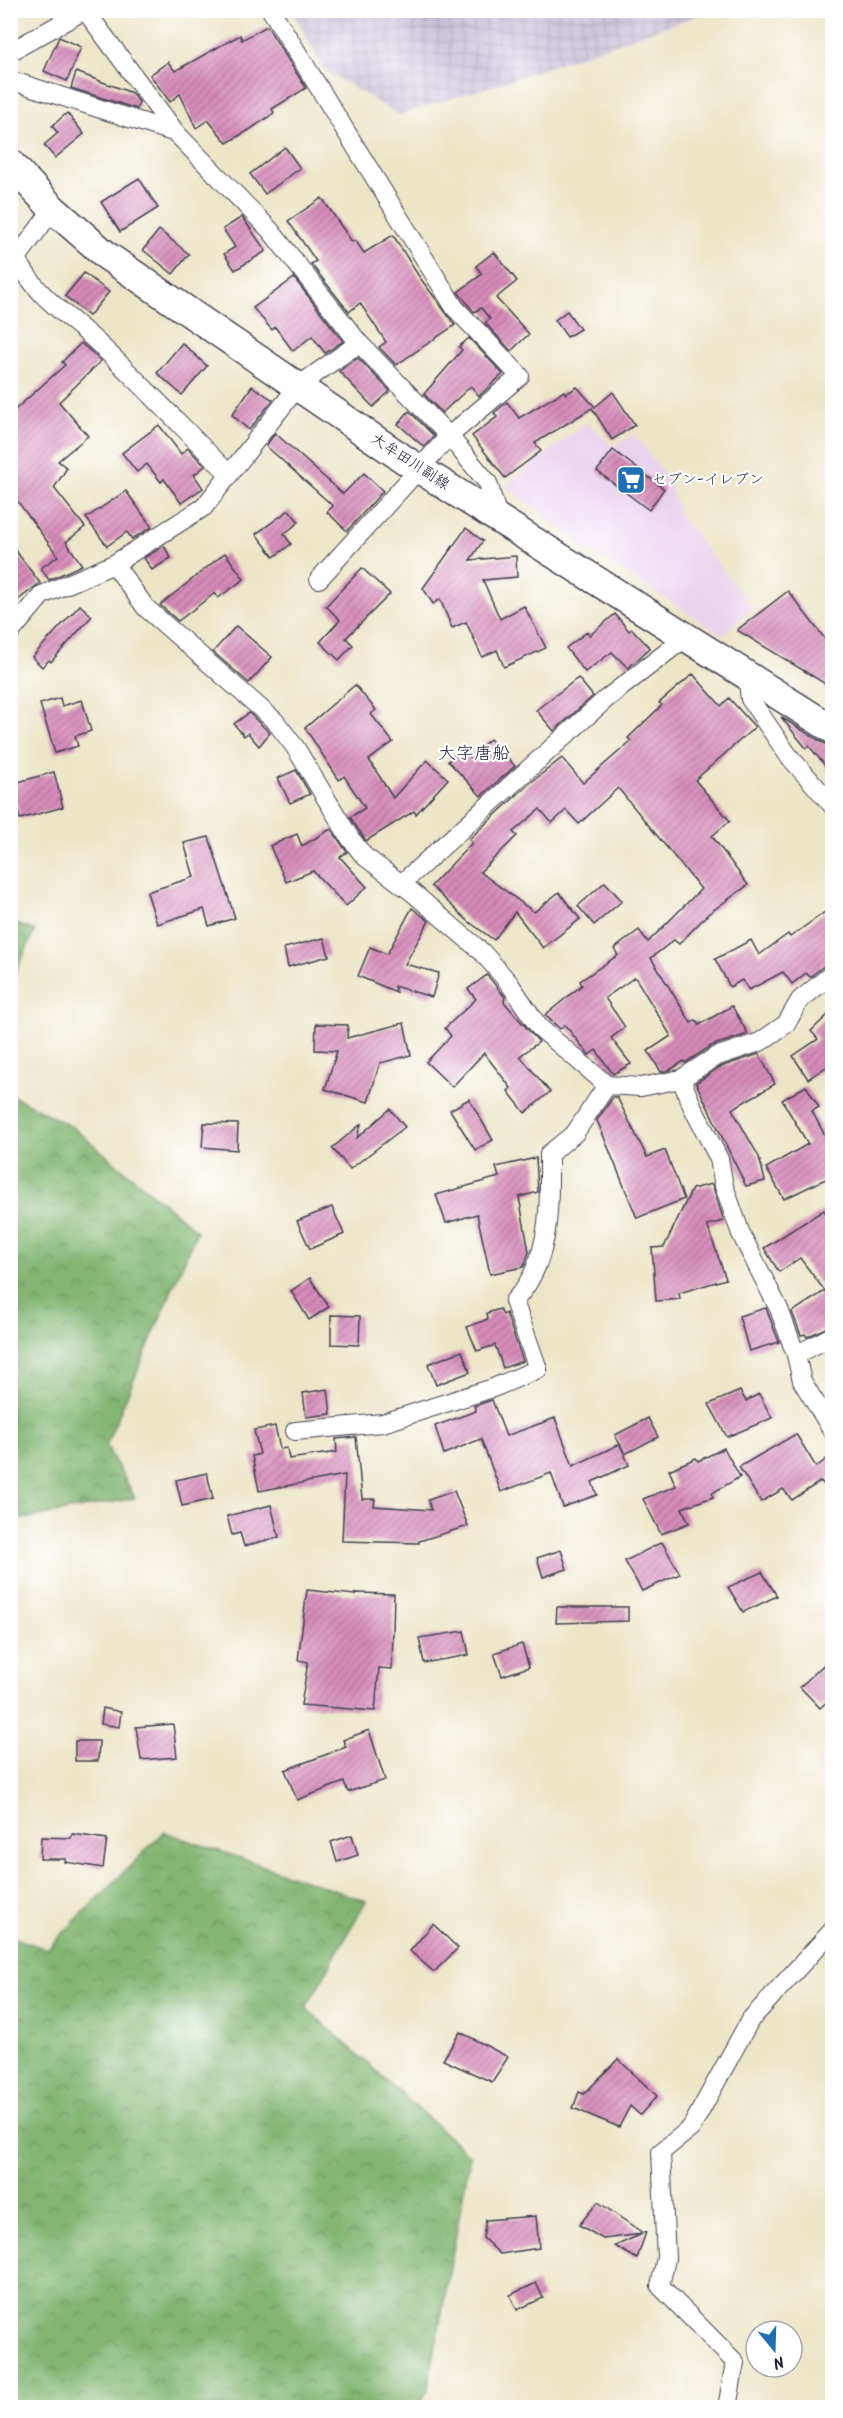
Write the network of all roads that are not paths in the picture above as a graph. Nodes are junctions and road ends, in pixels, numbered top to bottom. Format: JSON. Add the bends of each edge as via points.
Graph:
{"nodes":[{"id":1,"x":271,"y":10,"type":"edge"},
{"id":2,"x":85,"y":11,"type":"edge"},
{"id":3,"x":10,"y":52,"type":"edge"},
{"id":4,"x":10,"y":80,"type":"edge"},
{"id":5,"x":176,"y":133,"type":"junction"},
{"id":6,"x":10,"y":163,"type":"edge"},
{"id":7,"x":53,"y":209,"type":"junction"},
{"id":8,"x":359,"y":343,"type":"junction"},
{"id":9,"x":298,"y":386,"type":"junction"},
{"id":10,"x":448,"y":436,"type":"junction"},
{"id":11,"x":419,"y":469,"type":"junction"},
{"id":12,"x":228,"y":473,"type":"junction"},
{"id":13,"x":499,"y":520,"type":"junction"},
{"id":14,"x":114,"y":564,"type":"junction"},
{"id":15,"x":319,"y":579,"type":"dead end"},
{"id":16,"x":10,"y":633,"type":"edge"},
{"id":17,"x":685,"y":638,"type":"junction"},
{"id":18,"x":747,"y":675,"type":"junction"},
{"id":19,"x":832,"y":729,"type":"edge"},
{"id":20,"x":832,"y":805,"type":"edge"},
{"id":21,"x":401,"y":885,"type":"junction"},
{"id":22,"x":832,"y":974,"type":"edge"},
{"id":23,"x":681,"y":1078,"type":"junction"},
{"id":24,"x":607,"y":1085,"type":"junction"},
{"id":25,"x":832,"y":1336,"type":"edge"},
{"id":26,"x":796,"y":1356,"type":"junction"},
{"id":27,"x":832,"y":1430,"type":"edge"},
{"id":28,"x":295,"y":1431,"type":"dead end"},
{"id":29,"x":832,"y":1931,"type":"edge"},
{"id":30,"x":727,"y":2408,"type":"edge"}],
"edges":[{"from":1,"to":10,"type":"street","via":[[455,308],[520,376]]},
{"from":2,"to":3,"type":"street"},
{"from":2,"to":5,"type":"street"},
{"from":4,"to":5,"type":"street"},
{"from":5,"to":8,"type":"street","via":[[270,230]]},
{"from":6,"to":7,"type":"main road","name":"大牟田川副線"},
{"from":7,"to":9,"type":"main road","name":"大牟田川副線","via":[[107,256]]},
{"from":7,"to":12,"type":"street","via":[[17,258],[24,274],[52,306],[97,342]]},
{"from":8,"to":9,"type":"street"},
{"from":8,"to":10,"type":"street"},
{"from":9,"to":11,"type":"main road","name":"大牟田川副線"},
{"from":9,"to":12,"type":"street"},
{"from":10,"to":11,"type":"street"},
{"from":10,"to":13,"type":"street","via":[[488,483]]},
{"from":11,"to":13,"type":"main road","name":"大牟田川副線"},
{"from":11,"to":15,"type":"street"},
{"from":12,"to":14,"type":"street","via":[[204,507]]},
{"from":13,"to":17,"type":"main road","name":"大牟田川副線"},
{"from":14,"to":16,"type":"street","via":[[42,595]]},
{"from":14,"to":21,"type":"street","via":[[146,608],[275,721],[350,838],[364,856]]},
{"from":17,"to":18,"type":"main road","name":"大牟田川副線"},
{"from":17,"to":21,"type":"street","via":[[606,699]]},
{"from":18,"to":19,"type":"main road","name":"大牟田川副線"},
{"from":18,"to":20,"type":"street","via":[[750,699],[788,755]]},
{"from":21,"to":24,"type":"street","via":[[482,952],[539,1027]]},
{"from":22,"to":23,"type":"street","via":[[800,1000],[786,1024],[760,1042],[716,1056]]},
{"from":23,"to":24,"type":"street","via":[[641,1087]]},
{"from":23,"to":26,"type":"street","via":[[719,1160],[723,1186],[741,1234],[779,1309]]},
{"from":24,"to":28,"type":"street","via":[[575,1133],[549,1154],[544,1250],[528,1286],[514,1301],[538,1369],[493,1388],[383,1423]]},
{"from":25,"to":26,"type":"street"},
{"from":26,"to":27,"type":"street","via":[[802,1380]]},
{"from":29,"to":30,"type":"street","via":[[750,2020],[692,2128],[661,2152],[666,2258],[660,2286],[735,2362]]}]}
